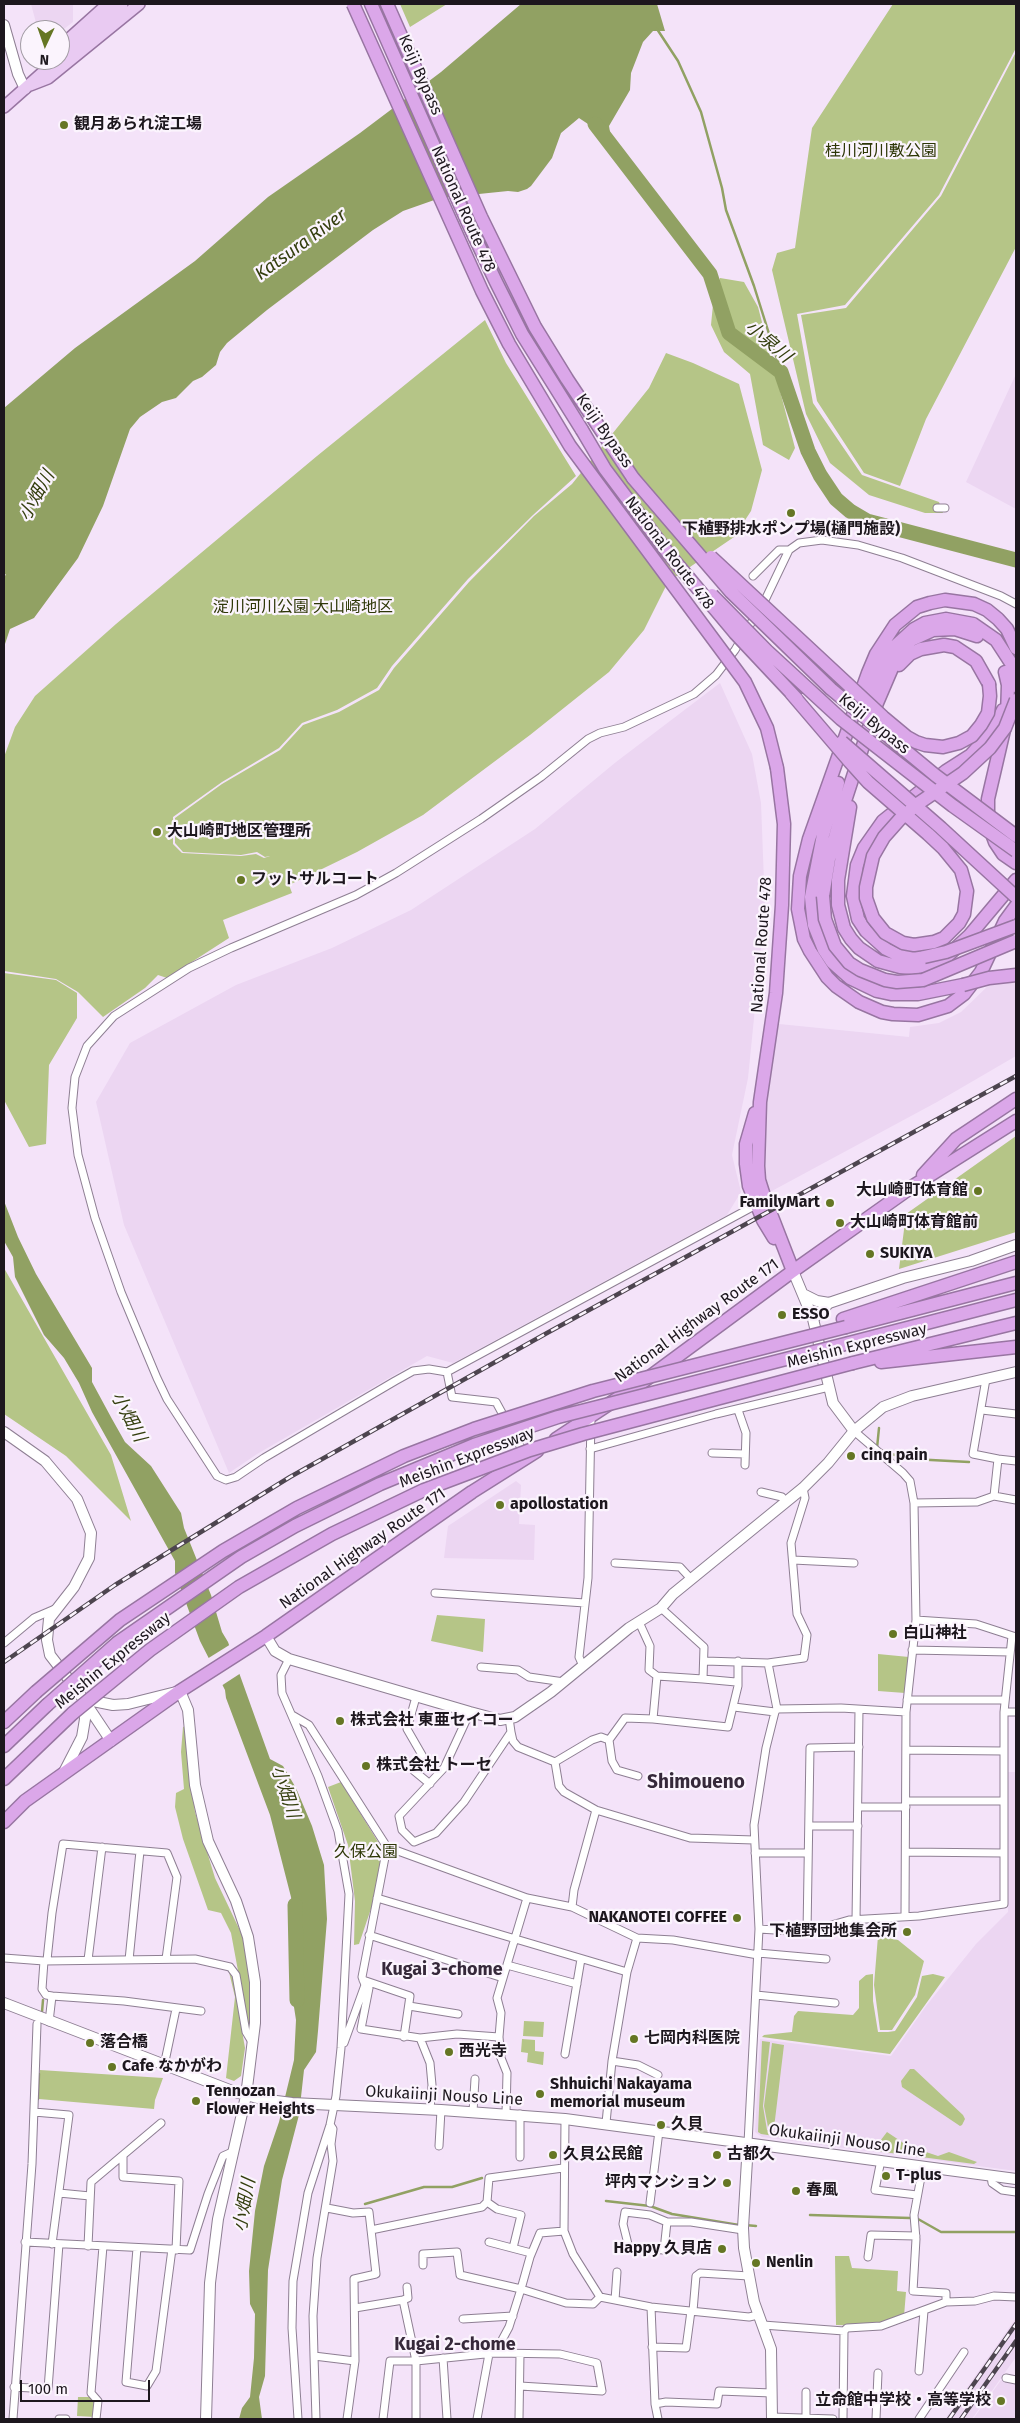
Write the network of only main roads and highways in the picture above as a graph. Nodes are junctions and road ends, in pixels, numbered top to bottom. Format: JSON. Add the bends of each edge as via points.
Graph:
{"nodes":[{"id":1,"x":108,"y":4,"type":"edge"},
{"id":2,"x":122,"y":4,"type":"edge"},
{"id":3,"x":139,"y":4,"type":"edge"},
{"id":4,"x":353,"y":4,"type":"edge"},
{"id":5,"x":371,"y":4,"type":"edge"},
{"id":6,"x":387,"y":4,"type":"edge"},
{"id":7,"x":4,"y":25,"type":"edge"},
{"id":8,"x":70,"y":38,"type":"edge"},
{"id":9,"x":70,"y":48,"type":"edge"},
{"id":10,"x":37,"y":70,"type":"edge"},
{"id":11,"x":46,"y":70,"type":"edge"},
{"id":12,"x":27,"y":87,"type":"junction"},
{"id":13,"x":4,"y":106,"type":"edge"},
{"id":14,"x":582,"y":430,"type":"junction"},
{"id":15,"x":634,"y":478,"type":"junction"},
{"id":16,"x":1016,"y":648,"type":"edge"},
{"id":17,"x":1012,"y":686,"type":"edge"},
{"id":18,"x":882,"y":690,"type":"junction"},
{"id":19,"x":790,"y":693,"type":"junction"},
{"id":20,"x":1016,"y":700,"type":"edge"},
{"id":21,"x":838,"y":760,"type":"junction"},
{"id":22,"x":858,"y":761,"type":"junction"},
{"id":23,"x":938,"y":778,"type":"junction"},
{"id":24,"x":1016,"y":826,"type":"edge"},
{"id":25,"x":823,"y":835,"type":"junction"},
{"id":26,"x":1016,"y":836,"type":"edge"},
{"id":27,"x":1016,"y":852,"type":"edge"},
{"id":28,"x":1016,"y":863,"type":"edge"},
{"id":29,"x":1016,"y":880,"type":"edge"},
{"id":30,"x":818,"y":894,"type":"junction"},
{"id":31,"x":1016,"y":897,"type":"edge"},
{"id":32,"x":1016,"y":906,"type":"edge"},
{"id":33,"x":1016,"y":926,"type":"edge"},
{"id":34,"x":1016,"y":941,"type":"edge"},
{"id":35,"x":1016,"y":977,"type":"edge"},
{"id":36,"x":1016,"y":1099,"type":"edge"},
{"id":37,"x":760,"y":1102,"type":"junction"},
{"id":38,"x":1016,"y":1122,"type":"edge"},
{"id":39,"x":913,"y":1186,"type":"junction"},
{"id":40,"x":1016,"y":1245,"type":"edge"},
{"id":41,"x":1016,"y":1262,"type":"edge"},
{"id":42,"x":793,"y":1271,"type":"junction"},
{"id":43,"x":1016,"y":1283,"type":"edge"},
{"id":44,"x":803,"y":1294,"type":"junction"},
{"id":45,"x":1016,"y":1300,"type":"edge"},
{"id":46,"x":829,"y":1303,"type":"junction"},
{"id":47,"x":813,"y":1319,"type":"junction"},
{"id":48,"x":844,"y":1323,"type":"junction"},
{"id":49,"x":1016,"y":1323,"type":"edge"},
{"id":50,"x":1016,"y":1347,"type":"edge"},
{"id":51,"x":853,"y":1364,"type":"junction"},
{"id":52,"x":1016,"y":1372,"type":"edge"},
{"id":53,"x":854,"y":1431,"type":"junction"},
{"id":54,"x":4,"y":1432,"type":"edge"},
{"id":55,"x":262,"y":1639,"type":"junction"},
{"id":56,"x":180,"y":1691,"type":"junction"},
{"id":57,"x":83,"y":1699,"type":"junction"},
{"id":58,"x":4,"y":1722,"type":"edge"},
{"id":59,"x":111,"y":1741,"type":"junction"},
{"id":60,"x":4,"y":1746,"type":"edge"},
{"id":61,"x":64,"y":1773,"type":"junction"},
{"id":62,"x":4,"y":1779,"type":"edge"},
{"id":63,"x":4,"y":1822,"type":"edge"},
{"id":64,"x":4,"y":2004,"type":"edge"},
{"id":65,"x":246,"y":2096,"type":"junction"},
{"id":66,"x":748,"y":2143,"type":"junction"},
{"id":67,"x":1016,"y":2179,"type":"edge"},
{"id":68,"x":772,"y":2418,"type":"edge"},
{"id":69,"x":206,"y":2419,"type":"edge"}],
"edges":[{"from":1,"to":8,"type":"main road"},
{"from":2,"to":9,"type":"main road"},
{"from":3,"to":12,"type":"main road","via":[[48,78]]},
{"from":4,"to":37,"type":"highway","name":"National Route 478","bridge":true,"via":[[509,344],[570,446],[745,682],[767,728],[777,768],[784,824],[776,993]]},
{"from":5,"to":14,"type":"highway","name":"Keiji Bypass","via":[[496,282],[522,334]]},
{"from":6,"to":15,"type":"highway","name":"Keiji Bypass","via":[[481,216],[535,326],[567,380]]},
{"from":7,"to":12,"type":"main road","via":[[18,74]]},
{"from":10,"to":12,"type":"main road"},
{"from":11,"to":12,"type":"main road"},
{"from":12,"to":13,"type":"main road"},
{"from":14,"to":19,"type":"highway","bridge":true,"via":[[605,470],[668,553],[735,634]]},
{"from":14,"to":27,"type":"highway","name":"Keiji Bypass","bridge":true,"via":[[672,549],[732,616],[792,675],[841,719]]},
{"from":15,"to":18,"type":"highway","bridge":true,"via":[[722,569],[906,737],[934,747],[951,746],[977,731],[990,705],[989,684],[976,661],[956,647],[944,645],[921,648],[910,654]]},
{"from":15,"to":23,"type":"highway","name":"Keiji Bypass","bridge":true,"via":[[702,560],[780,641],[844,700]]},
{"from":16,"to":21,"type":"highway","via":[[1007,628],[987,610],[960,601],[945,600],[918,607],[895,625],[876,654]]},
{"from":17,"to":18,"type":"highway","via":[[1002,663],[982,639],[964,630],[943,628],[911,640],[902,650]]},
{"from":17,"to":25,"type":"highway","via":[[1011,663],[1004,650],[996,640],[973,624],[946,619],[925,623],[902,638],[880,670]]},
{"from":17,"to":28,"type":"highway","via":[[988,799],[988,823],[1003,854]]},
{"from":17,"to":33,"type":"highway","bridge":true,"via":[[1001,716],[971,755],[895,810],[872,835],[857,866],[853,896],[858,919],[866,931],[886,949],[911,957],[934,956]]},
{"from":18,"to":22,"type":"highway"},
{"from":19,"to":20,"type":"highway","bridge":true,"via":[[868,782],[906,814],[943,848],[961,870],[967,891],[966,908],[959,923],[944,938],[914,945],[885,934],[873,918],[866,887],[873,856],[900,819],[906,814],[913,808],[919,803],[963,773],[990,748],[1005,728]]},
{"from":19,"to":31,"type":"highway","bridge":true},
{"from":21,"to":25,"type":"highway"},
{"from":21,"to":32,"type":"highway","via":[[802,861],[798,891],[804,939],[827,977],[859,1002],[893,1014],[928,1014],[948,1006],[967,990],[981,972],[1005,921]]},
{"from":22,"to":29,"type":"highway","via":[[837,893],[844,928],[868,956],[900,967],[923,966],[945,958],[969,936]]},
{"from":22,"to":30,"type":"highway"},
{"from":23,"to":24,"type":"highway","bridge":true},
{"from":23,"to":26,"type":"highway","bridge":true},
{"from":25,"to":30,"type":"highway"},
{"from":30,"to":34,"type":"highway","bridge":true,"via":[[835,946],[849,963],[884,980],[911,982],[929,978]]},
{"from":30,"to":35,"type":"highway","bridge":true,"via":[[811,913],[817,936],[832,962],[850,978],[877,991],[905,995],[989,978]]},
{"from":36,"to":39,"type":"highway","via":[[956,1139]]},
{"from":37,"to":42,"type":"highway","name":"National Route 478","via":[[759,1180]]},
{"from":37,"to":42,"type":"highway","name":"National Route 478","via":[[746,1144],[749,1186],[756,1205]]},
{"from":38,"to":39,"type":"highway","name":"National Highway Route 171"},
{"from":39,"to":42,"type":"highway","name":"National Highway Route 171"},
{"from":40,"to":46,"type":"main road"},
{"from":41,"to":48,"type":"highway"},
{"from":42,"to":44,"type":"main road"},
{"from":42,"to":55,"type":"highway","name":"National Highway Route 171","via":[[591,1418],[472,1492]]},
{"from":43,"to":48,"type":"highway","name":"Meishin Expressway"},
{"from":44,"to":46,"type":"main road"},
{"from":44,"to":47,"type":"main road"},
{"from":45,"to":60,"type":"highway","name":"Meishin Expressway","bridge":true,"via":[[558,1417],[474,1445],[380,1484],[302,1522],[233,1562],[117,1643]]},
{"from":46,"to":47,"type":"main road"},
{"from":47,"to":53,"type":"main road","via":[[833,1403]]},
{"from":48,"to":58,"type":"highway","name":"Meishin Expressway","bridge":true,"via":[[509,1417],[360,1476],[246,1536],[158,1592],[120,1620]]},
{"from":49,"to":51,"type":"highway","name":"Meishin Expressway"},
{"from":50,"to":51,"type":"highway","via":[[900,1362]]},
{"from":51,"to":62,"type":"highway","name":"Meishin Expressway","bridge":true,"via":[[574,1437],[474,1470],[332,1534],[239,1587],[150,1650],[73,1713]]},
{"from":52,"to":53,"type":"main road","via":[[896,1401],[883,1407]]},
{"from":53,"to":55,"type":"main road","via":[[803,1488],[691,1579],[661,1608],[532,1707],[509,1718],[500,1720],[470,1712],[289,1659]]},
{"from":54,"to":57,"type":"main road","via":[[45,1461],[77,1499],[91,1533],[89,1558],[74,1587],[50,1619],[47,1640],[50,1656]]},
{"from":55,"to":56,"type":"highway","name":"National Highway Route 171"},
{"from":56,"to":57,"type":"main road","via":[[128,1704],[113,1705]]},
{"from":56,"to":59,"type":"highway","name":"National Highway Route 171"},
{"from":56,"to":65,"type":"main road","via":[[188,1710],[195,1785],[208,1841],[236,1901],[248,1937],[255,1982]]},
{"from":57,"to":59,"type":"main road"},
{"from":57,"to":61,"type":"main road","via":[[85,1719],[82,1736]]},
{"from":59,"to":61,"type":"highway","name":"National Highway Route 171"},
{"from":61,"to":63,"type":"highway","name":"National Highway Route 171"},
{"from":64,"to":65,"type":"main road","name":"Okukaiinji Nouso Line"},
{"from":65,"to":66,"type":"main road","name":"Okukaiinji Nouso Line","via":[[329,2105],[520,2114]]},
{"from":65,"to":69,"type":"main road","via":[[218,2219],[210,2283]]},
{"from":66,"to":67,"type":"main road","name":"Okukaiinji Nouso Line"},
{"from":66,"to":68,"type":"main road","via":[[743,2226],[758,2315],[772,2349]]}]}
